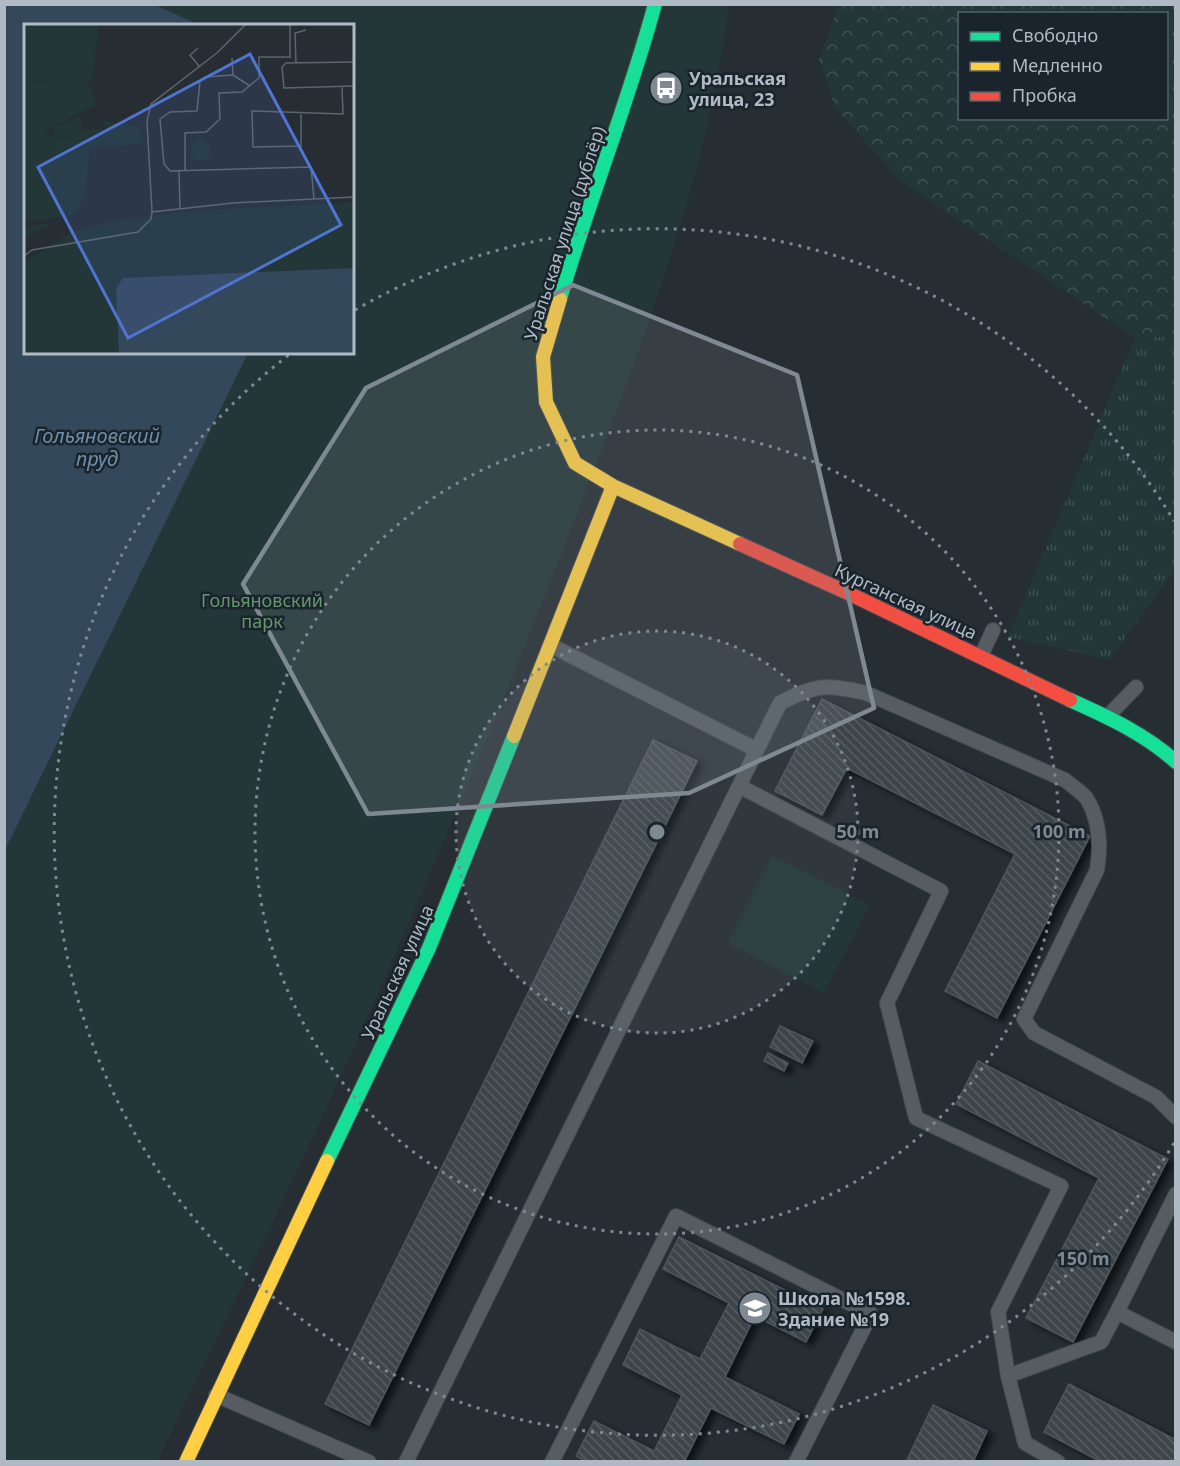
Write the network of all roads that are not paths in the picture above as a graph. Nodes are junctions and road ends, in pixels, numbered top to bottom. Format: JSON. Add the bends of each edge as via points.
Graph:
{"nodes":[{"id":1,"x":655,"y":4,"type":"edge"},
{"id":2,"x":613,"y":486,"type":"junction"},
{"id":3,"x":993,"y":630,"type":"dead end"},
{"id":4,"x":550,"y":645,"type":"junction"},
{"id":5,"x":981,"y":656,"type":"junction"},
{"id":6,"x":1136,"y":687,"type":"dead end"},
{"id":7,"x":1107,"y":717,"type":"junction"},
{"id":8,"x":757,"y":750,"type":"junction"},
{"id":9,"x":1176,"y":762,"type":"edge"},
{"id":10,"x":739,"y":786,"type":"junction"},
{"id":11,"x":1176,"y":1118,"type":"edge"},
{"id":12,"x":1176,"y":1194,"type":"edge"},
{"id":13,"x":1117,"y":1312,"type":"junction"},
{"id":14,"x":1176,"y":1342,"type":"edge"},
{"id":15,"x":1008,"y":1376,"type":"junction"},
{"id":16,"x":216,"y":1395,"type":"junction"},
{"id":17,"x":186,"y":1461,"type":"edge"},
{"id":18,"x":369,"y":1461,"type":"edge"},
{"id":19,"x":406,"y":1461,"type":"edge"},
{"id":20,"x":552,"y":1461,"type":"edge"},
{"id":21,"x":796,"y":1461,"type":"edge"},
{"id":22,"x":1058,"y":1461,"type":"edge"}],
"edges":[{"from":1,"to":2,"type":"main road","name":"Уральская улица (дублёр)","via":[[636,74],[577,242],[543,357],[546,402],[575,463]]},
{"from":2,"to":4,"type":"main road","name":"Уральская улица"},
{"from":2,"to":5,"type":"main road","name":"Курганская улица"},
{"from":3,"to":5,"type":"lane"},
{"from":4,"to":8,"type":"lane"},
{"from":4,"to":16,"type":"main road","name":"Уральская улица","via":[[429,948]]},
{"from":5,"to":7,"type":"main road","name":"Курганская улица"},
{"from":6,"to":7,"type":"lane"},
{"from":7,"to":9,"type":"main road","name":"Курганская улица","via":[[1165,751]]},
{"from":8,"to":10,"type":"lane"},
{"from":8,"to":11,"type":"lane","via":[[780,703],[804,690],[834,686],[866,693],[1065,780],[1086,797],[1096,820],[1101,849],[1097,870],[1024,1019],[1034,1033],[1156,1097]]},
{"from":10,"to":15,"type":"lane","via":[[941,891],[887,1003],[916,1118],[1061,1186],[998,1312]]},
{"from":10,"to":19,"type":"lane"},
{"from":12,"to":13,"type":"lane"},
{"from":13,"to":14,"type":"lane"},
{"from":13,"to":15,"type":"lane","via":[[1101,1342]]},
{"from":15,"to":22,"type":"lane","via":[[1024,1443]]},
{"from":16,"to":17,"type":"main road","name":"Уральская улица"},
{"from":16,"to":18,"type":"lane"},
{"from":20,"to":21,"type":"lane","via":[[676,1216],[871,1314]]}]}
